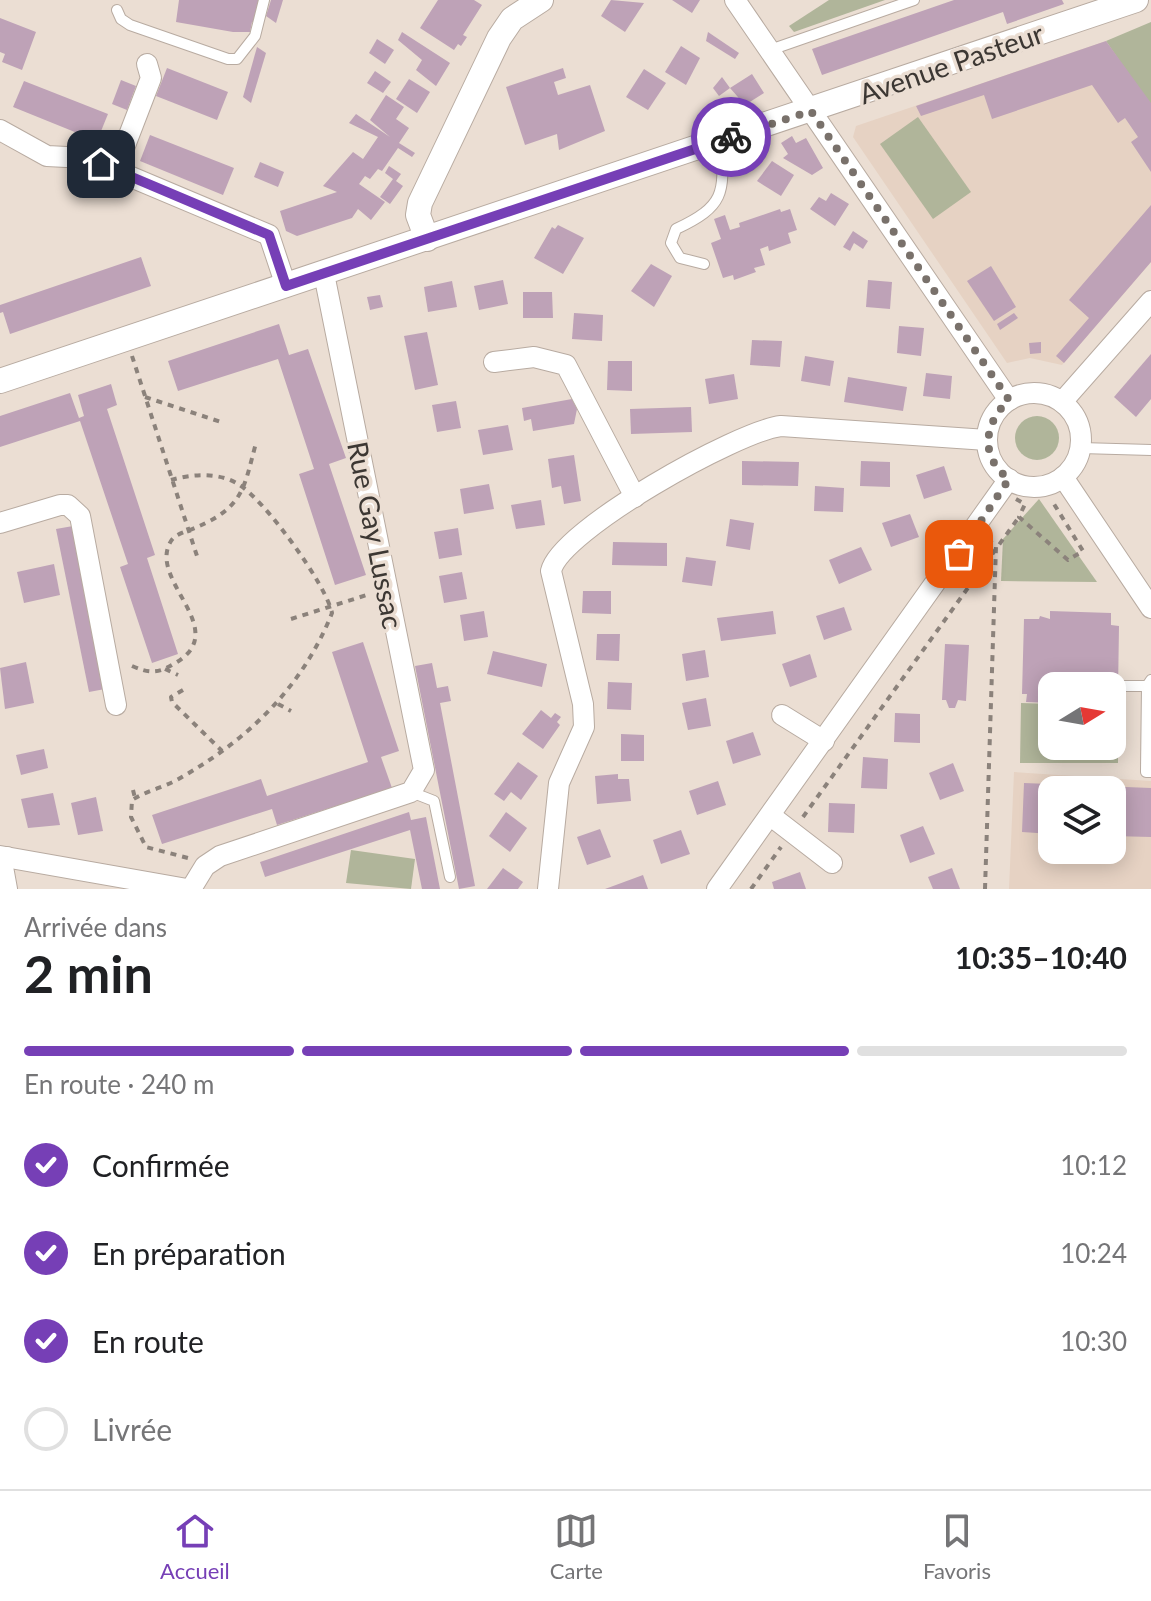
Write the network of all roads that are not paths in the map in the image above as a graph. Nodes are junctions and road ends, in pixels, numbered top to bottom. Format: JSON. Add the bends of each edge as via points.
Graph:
{"nodes":[{"id":1,"x":264,"y":0,"type":"edge"},
{"id":2,"x":541,"y":0,"type":"edge"},
{"id":3,"x":735,"y":0,"type":"edge"},
{"id":4,"x":914,"y":0,"type":"edge"},
{"id":5,"x":1136,"y":0,"type":"edge"},
{"id":6,"x":117,"y":10,"type":"dead end"},
{"id":7,"x":770,"y":50,"type":"junction"},
{"id":8,"x":147,"y":64,"type":"dead end"},
{"id":9,"x":811,"y":111,"type":"junction"},
{"id":10,"x":0,"y":130,"type":"edge"},
{"id":11,"x":721,"y":140,"type":"junction"},
{"id":12,"x":116,"y":169,"type":"junction"},
{"id":13,"x":427,"y":239,"type":"junction"},
{"id":14,"x":704,"y":264,"type":"dead end"},
{"id":15,"x":324,"y":274,"type":"junction"},
{"id":16,"x":286,"y":286,"type":"junction"},
{"id":17,"x":1151,"y":301,"type":"edge"},
{"id":18,"x":494,"y":362,"type":"dead end"},
{"id":19,"x":0,"y":381,"type":"edge"},
{"id":20,"x":1009,"y":400,"type":"junction"},
{"id":21,"x":1062,"y":402,"type":"junction"},
{"id":22,"x":1151,"y":438,"type":"edge"},
{"id":23,"x":987,"y":440,"type":"junction"},
{"id":24,"x":1081,"y":448,"type":"junction"},
{"id":25,"x":1146,"y":449,"type":"edge"},
{"id":26,"x":1067,"y":483,"type":"junction"},
{"id":27,"x":1005,"y":485,"type":"junction"},
{"id":28,"x":635,"y":497,"type":"junction"},
{"id":29,"x":0,"y":523,"type":"edge"},
{"id":30,"x":1151,"y":608,"type":"edge"},
{"id":31,"x":1149,"y":683,"type":"edge"},
{"id":32,"x":1126,"y":686,"type":"edge"},
{"id":33,"x":116,"y":705,"type":"dead end"},
{"id":34,"x":782,"y":715,"type":"dead end"},
{"id":35,"x":824,"y":741,"type":"junction"},
{"id":36,"x":1151,"y":772,"type":"edge"},
{"id":37,"x":411,"y":792,"type":"junction"},
{"id":38,"x":771,"y":816,"type":"junction"},
{"id":39,"x":3,"y":856,"type":"edge"},
{"id":40,"x":832,"y":863,"type":"dead end"},
{"id":41,"x":450,"y":877,"type":"dead end"},
{"id":42,"x":7,"y":889,"type":"edge"},
{"id":43,"x":189,"y":889,"type":"edge"},
{"id":44,"x":548,"y":889,"type":"edge"},
{"id":45,"x":717,"y":889,"type":"edge"}],
"edges":[{"from":1,"to":6,"type":"lane","via":[[255,36],[237,59],[130,25]]},
{"from":2,"to":13,"type":"street","via":[[512,19],[499,38],[420,203],[418,215]]},
{"from":3,"to":7,"type":"street"},
{"from":4,"to":7,"type":"lane"},
{"from":5,"to":9,"type":"street","name":"Avenue Pasteur"},
{"from":7,"to":9,"type":"street"},
{"from":8,"to":12,"type":"street","via":[[151,78]]},
{"from":9,"to":11,"type":"street","name":"Avenue Pasteur"},
{"from":9,"to":20,"type":"street"},
{"from":10,"to":12,"type":"street","via":[[47,156],[86,158]]},
{"from":11,"to":13,"type":"street","name":"Avenue Pasteur"},
{"from":11,"to":14,"type":"lane","via":[[723,187],[706,214],[676,229],[671,243],[680,258]]},
{"from":12,"to":16,"type":"street","via":[[269,235]]},
{"from":13,"to":15,"type":"street","name":"Avenue Pasteur"},
{"from":15,"to":16,"type":"street","name":"Avenue Pasteur"},
{"from":15,"to":37,"type":"street","name":"Rue Gay Lussac","via":[[424,770]]},
{"from":16,"to":19,"type":"street","name":"Avenue Pasteur"},
{"from":17,"to":21,"type":"street"},
{"from":18,"to":28,"type":"street","via":[[534,357],[566,365]]},
{"from":20,"to":21,"type":"street","via":[[1029,393]]},
{"from":20,"to":23,"type":"street","via":[[997,411]]},
{"from":21,"to":24,"type":"street","via":[[1079,427]]},
{"from":22,"to":25,"type":"lane"},
{"from":23,"to":27,"type":"street"},
{"from":23,"to":28,"type":"street","via":[[763,428],[726,443]]},
{"from":24,"to":25,"type":"lane"},
{"from":24,"to":26,"type":"street"},
{"from":26,"to":27,"type":"street"},
{"from":26,"to":30,"type":"street"},
{"from":27,"to":35,"type":"street"},
{"from":28,"to":44,"type":"street","via":[[553,563],[584,727],[559,783]]},
{"from":29,"to":33,"type":"street","via":[[60,505],[80,516]]},
{"from":31,"to":32,"type":"lane"},
{"from":31,"to":36,"type":"lane","via":[[1146,772]]},
{"from":34,"to":35,"type":"street"},
{"from":35,"to":38,"type":"street"},
{"from":37,"to":41,"type":"lane","via":[[434,801]]},
{"from":37,"to":43,"type":"street","via":[[220,856],[205,866]]},
{"from":38,"to":40,"type":"street"},
{"from":38,"to":45,"type":"street"},
{"from":39,"to":42,"type":"street"},
{"from":39,"to":43,"type":"street"}]}
